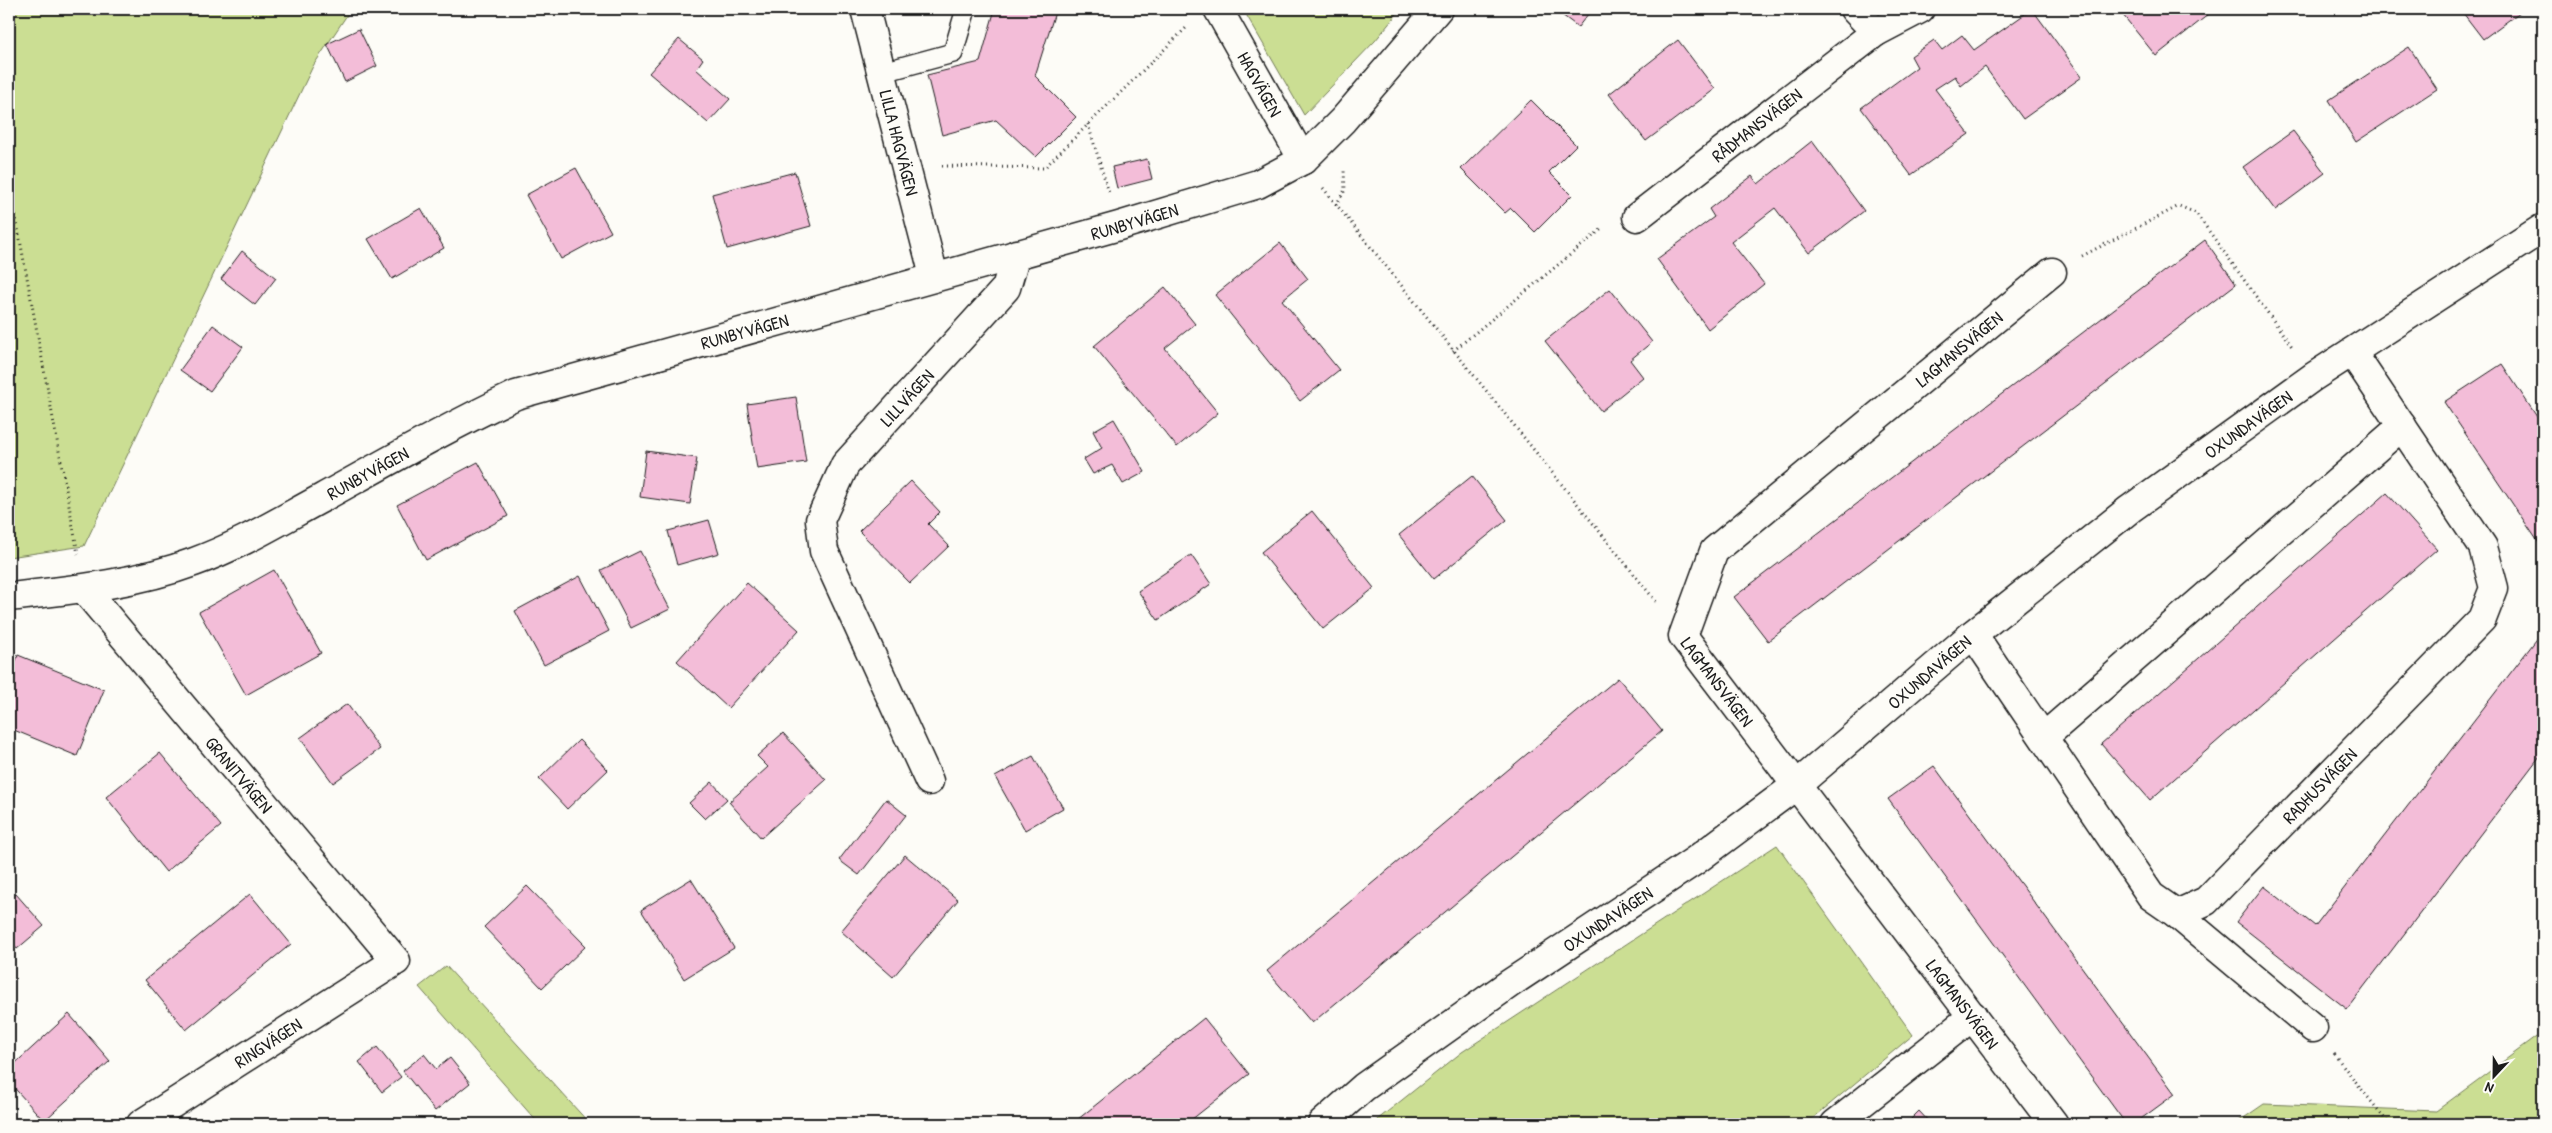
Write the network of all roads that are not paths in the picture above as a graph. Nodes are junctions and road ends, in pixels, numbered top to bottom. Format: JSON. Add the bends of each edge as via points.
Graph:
{"nodes":[{"id":1,"x":865,"y":9,"type":"edge"},
{"id":2,"x":966,"y":9,"type":"edge"},
{"id":3,"x":1218,"y":9,"type":"edge"},
{"id":4,"x":1438,"y":9,"type":"edge"},
{"id":5,"x":1854,"y":9,"type":"edge"},
{"id":6,"x":1920,"y":9,"type":"edge"},
{"id":7,"x":1876,"y":32,"type":"junction"},
{"id":8,"x":882,"y":72,"type":"junction"},
{"id":9,"x":1303,"y":160,"type":"junction"},
{"id":10,"x":1637,"y":217,"type":"road end"},
{"id":11,"x":2543,"y":228,"type":"edge"},
{"id":12,"x":1016,"y":254,"type":"junction"},
{"id":13,"x":2052,"y":272,"type":"road end"},
{"id":14,"x":934,"y":276,"type":"junction"},
{"id":15,"x":2352,"y":352,"type":"junction"},
{"id":16,"x":2402,"y":426,"type":"junction"},
{"id":17,"x":84,"y":589,"type":"junction"},
{"id":18,"x":9,"y":597,"type":"edge"},
{"id":19,"x":1973,"y":634,"type":"junction"},
{"id":20,"x":2044,"y":737,"type":"junction"},
{"id":21,"x":929,"y":781,"type":"dead end"},
{"id":22,"x":1798,"y":784,"type":"junction"},
{"id":23,"x":2178,"y":914,"type":"junction"},
{"id":24,"x":396,"y":961,"type":"joint"},
{"id":25,"x":1974,"y":1016,"type":"junction"},
{"id":26,"x":2313,"y":1028,"type":"road end"},
{"id":27,"x":141,"y":1124,"type":"edge"},
{"id":28,"x":1322,"y":1124,"type":"edge"},
{"id":29,"x":1835,"y":1124,"type":"edge"},
{"id":30,"x":2054,"y":1124,"type":"edge"}],
"edges":[{"from":1,"to":8,"type":"street","name":"LILLA HAGVÄGEN"},
{"from":2,"to":8,"type":"lane","via":[[953,53]]},
{"from":3,"to":9,"type":"street","name":"HAGVÄGEN"},
{"from":4,"to":9,"type":"street","name":"RUNBYVÄGEN","via":[[1343,120]]},
{"from":5,"to":7,"type":"street"},
{"from":6,"to":7,"type":"street","name":"RÅDMANSVÄGEN"},
{"from":7,"to":10,"type":"street","name":"RÅDMANSVÄGEN"},
{"from":8,"to":14,"type":"street","name":"LILLA HAGVÄGEN"},
{"from":9,"to":12,"type":"street","name":"RUNBYVÄGEN","via":[[1258,184]]},
{"from":11,"to":15,"type":"street","name":"OXUNDAVÄGEN"},
{"from":12,"to":14,"type":"street","name":"RUNBYVÄGEN"},
{"from":12,"to":21,"type":"street","name":"LILLVÄGEN","via":[[1006,288],[845,465],[820,520],[824,551]]},
{"from":13,"to":22,"type":"street","name":"LAGMANSVÄGEN","via":[[1714,551],[1683,636]]},
{"from":14,"to":17,"type":"street","name":"RUNBYVÄGEN","via":[[516,395],[460,421],[274,525],[194,562],[140,578]]},
{"from":15,"to":16,"type":"street","name":"RADHUSVÄGEN"},
{"from":15,"to":19,"type":"street","name":"OXUNDAVÄGEN","via":[[2130,509]]},
{"from":16,"to":20,"type":"street"},
{"from":16,"to":23,"type":"street","name":"RADHUSVÄGEN","via":[[2484,547],[2494,588],[2482,619],[2206,901]]},
{"from":17,"to":18,"type":"street","name":"RUNBYVÄGEN"},
{"from":17,"to":24,"type":"street","name":"GRANITVÄGEN"},
{"from":19,"to":20,"type":"street"},
{"from":19,"to":22,"type":"street","name":"OXUNDAVÄGEN"},
{"from":20,"to":23,"type":"street","via":[[2151,896]]},
{"from":22,"to":25,"type":"street","name":"LAGMANSVÄGEN"},
{"from":22,"to":28,"type":"street","name":"OXUNDAVÄGEN","via":[[1696,860],[1509,984],[1364,1087]]},
{"from":23,"to":26,"type":"street"},
{"from":24,"to":27,"type":"street","name":"RINGVÄGEN"},
{"from":25,"to":29,"type":"street"},
{"from":25,"to":30,"type":"street","name":"LAGMANSVÄGEN"}]}
